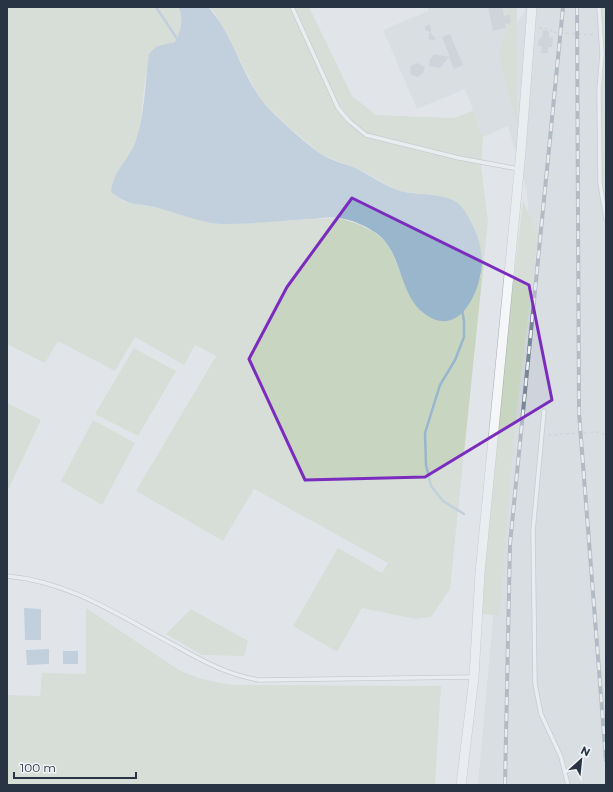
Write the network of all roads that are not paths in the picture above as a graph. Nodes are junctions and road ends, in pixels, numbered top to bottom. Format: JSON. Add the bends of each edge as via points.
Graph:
{"nodes":[{"id":1,"x":292,"y":7,"type":"edge"},
{"id":2,"x":532,"y":7,"type":"edge"},
{"id":3,"x":599,"y":7,"type":"edge"},
{"id":4,"x":520,"y":169,"type":"junction"},
{"id":5,"x":606,"y":219,"type":"edge"},
{"id":6,"x":544,"y":411,"type":"dead end"},
{"id":7,"x":7,"y":576,"type":"edge"},
{"id":8,"x":474,"y":677,"type":"junction"},
{"id":9,"x":461,"y":785,"type":"edge"},
{"id":10,"x":568,"y":785,"type":"edge"}],
"edges":[{"from":1,"to":4,"type":"lane","via":[[338,108],[349,121],[366,134],[459,158]]},
{"from":2,"to":4,"type":"street"},
{"from":3,"to":5,"type":"lane","via":[[602,62],[599,90],[600,183]]},
{"from":4,"to":8,"type":"street","via":[[480,573]]},
{"from":6,"to":10,"type":"lane","via":[[533,531],[535,684],[541,714],[561,757]]},
{"from":7,"to":8,"type":"lane","via":[[44,582],[73,591],[203,661],[242,677],[259,680]]},
{"from":8,"to":9,"type":"street"}]}
